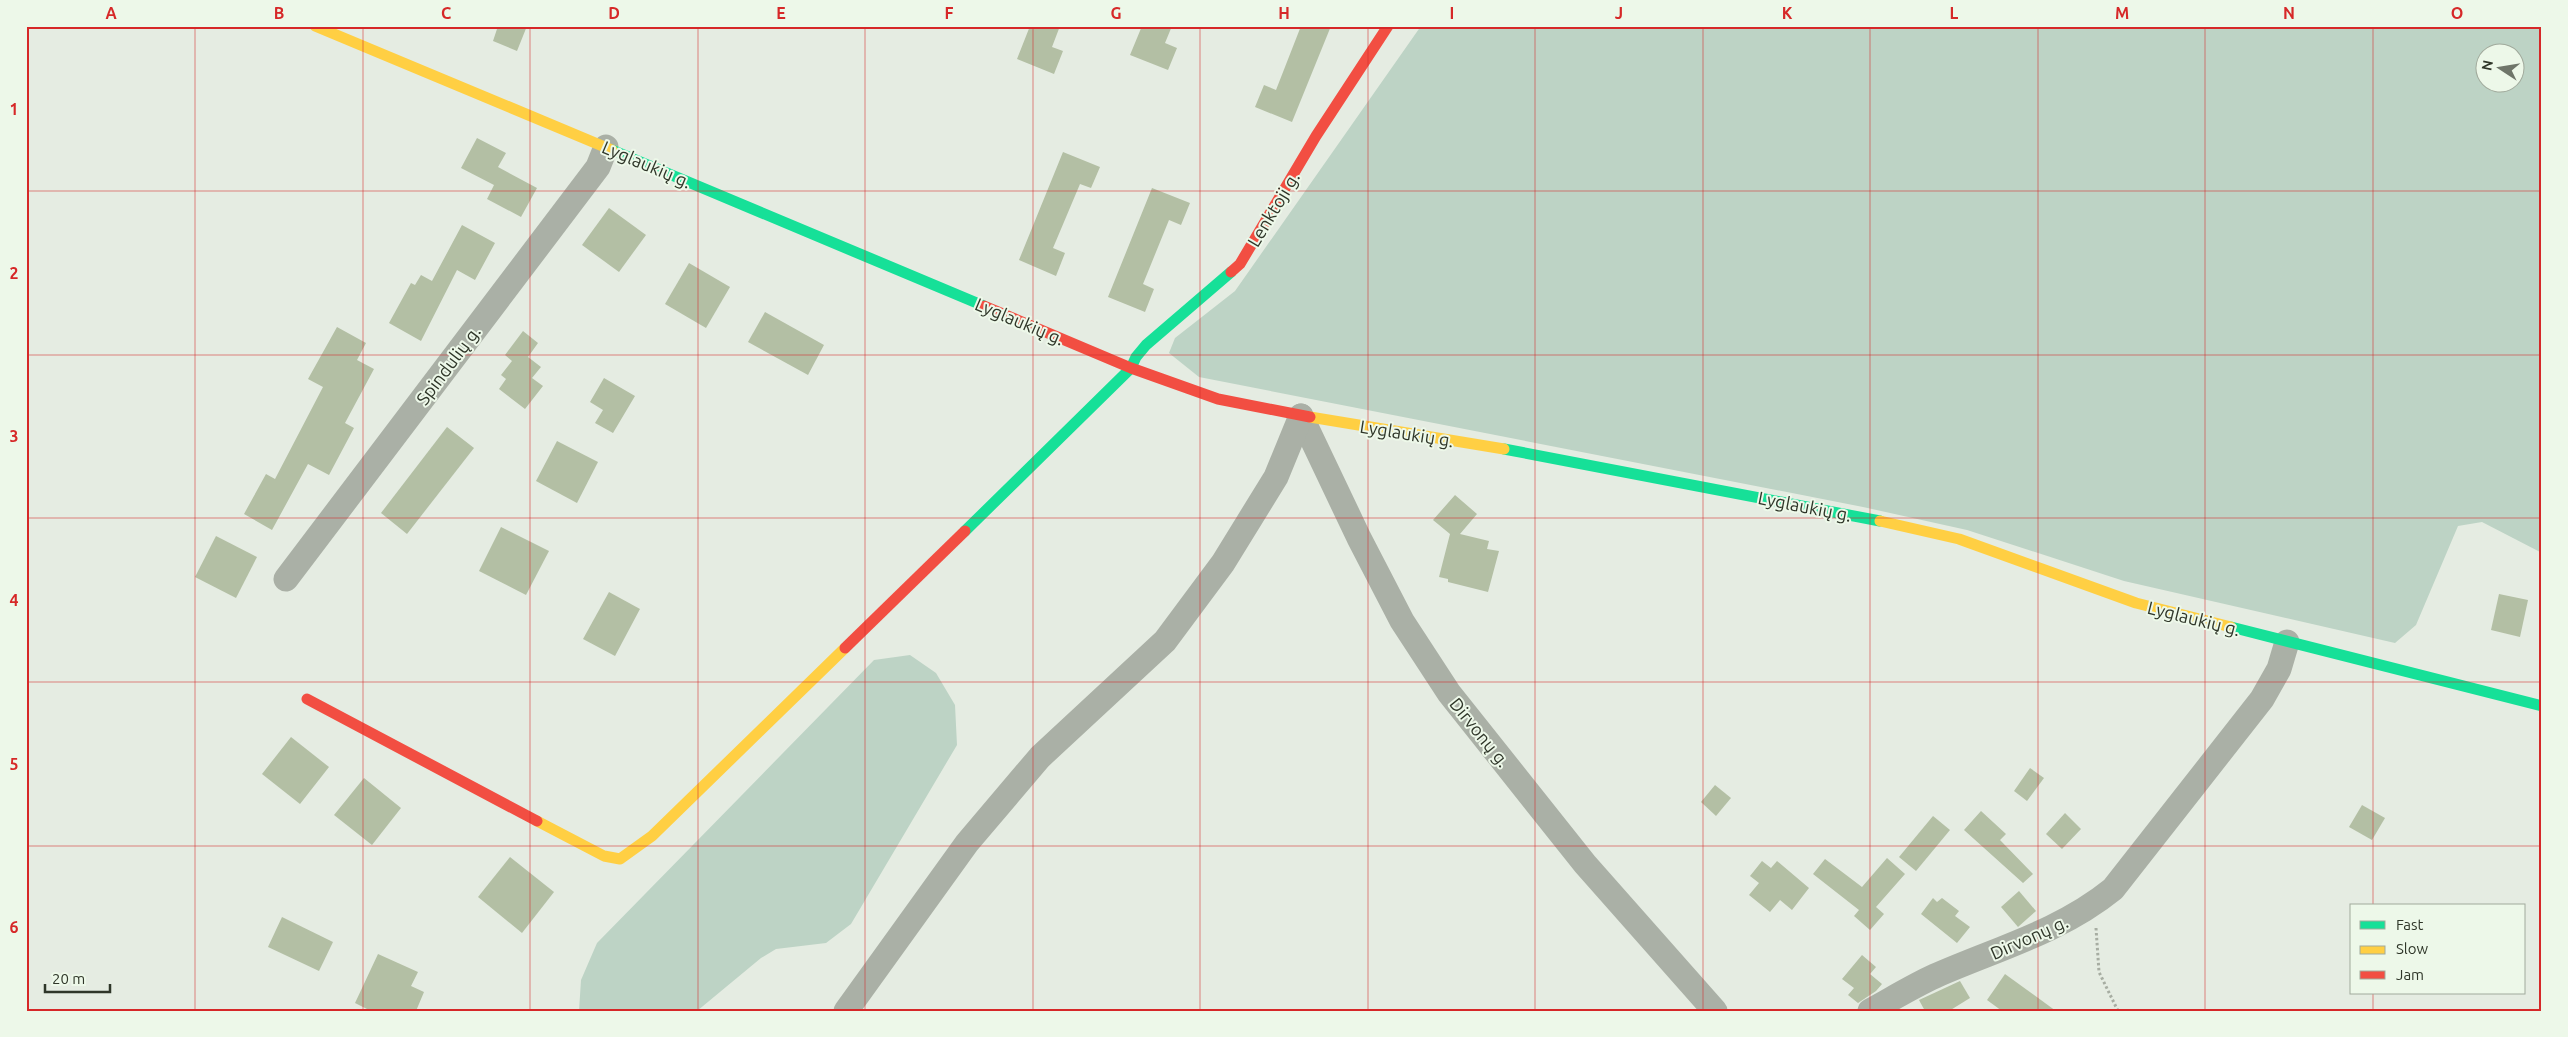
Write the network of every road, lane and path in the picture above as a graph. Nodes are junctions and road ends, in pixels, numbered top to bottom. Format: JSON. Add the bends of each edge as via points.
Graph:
{"nodes":[{"id":1,"x":315,"y":26,"type":"edge"},
{"id":2,"x":1388,"y":26,"type":"edge"},
{"id":3,"x":606,"y":148,"type":"junction"},
{"id":4,"x":1131,"y":368,"type":"junction"},
{"id":5,"x":1302,"y":416,"type":"junction"},
{"id":6,"x":286,"y":579,"type":"dead end"},
{"id":7,"x":2287,"y":642,"type":"junction"},
{"id":8,"x":307,"y":699,"type":"dead end"},
{"id":9,"x":2542,"y":706,"type":"edge"},
{"id":10,"x":2090,"y":908,"type":"junction"},
{"id":11,"x":846,"y":1011,"type":"edge"},
{"id":12,"x":1714,"y":1011,"type":"edge"},
{"id":13,"x":1870,"y":1011,"type":"edge"},
{"id":14,"x":2118,"y":1011,"type":"edge"}],
"edges":[{"from":1,"to":3,"type":"street","name":"Lyglaukių g."},
{"from":2,"to":4,"type":"street","name":"Lenktoji g.","via":[[1316,136],[1240,264],[1146,345]]},
{"from":3,"to":4,"type":"street","name":"Lyglaukių g."},
{"from":3,"to":6,"type":"street","name":"Spindulių g.","via":[[598,167]]},
{"from":4,"to":5,"type":"street","name":"Lyglaukių g.","via":[[1218,399]]},
{"from":4,"to":8,"type":"street","name":"Lenktoji g.","via":[[652,836],[620,859],[604,856]]},
{"from":5,"to":7,"type":"street","name":"Lyglaukių g.","via":[[1529,453],[1912,528],[1959,539],[2136,603]]},
{"from":5,"to":11,"type":"street","via":[[1276,477],[1223,563],[1165,641],[1040,757],[967,842]]},
{"from":5,"to":12,"type":"street","name":"Dirvonų g.","via":[[1402,621],[1449,693],[1585,864]]},
{"from":7,"to":9,"type":"street","name":"Lyglaukių g."},
{"from":7,"to":10,"type":"street","via":[[2279,670],[2262,699],[2113,890]]},
{"from":10,"to":13,"type":"street","name":"Dirvonų g.","via":[[2006,949],[1933,976]]},
{"from":10,"to":14,"type":"path","name":"Dirvonų g.","via":[[2096,928],[2100,972]]}]}
